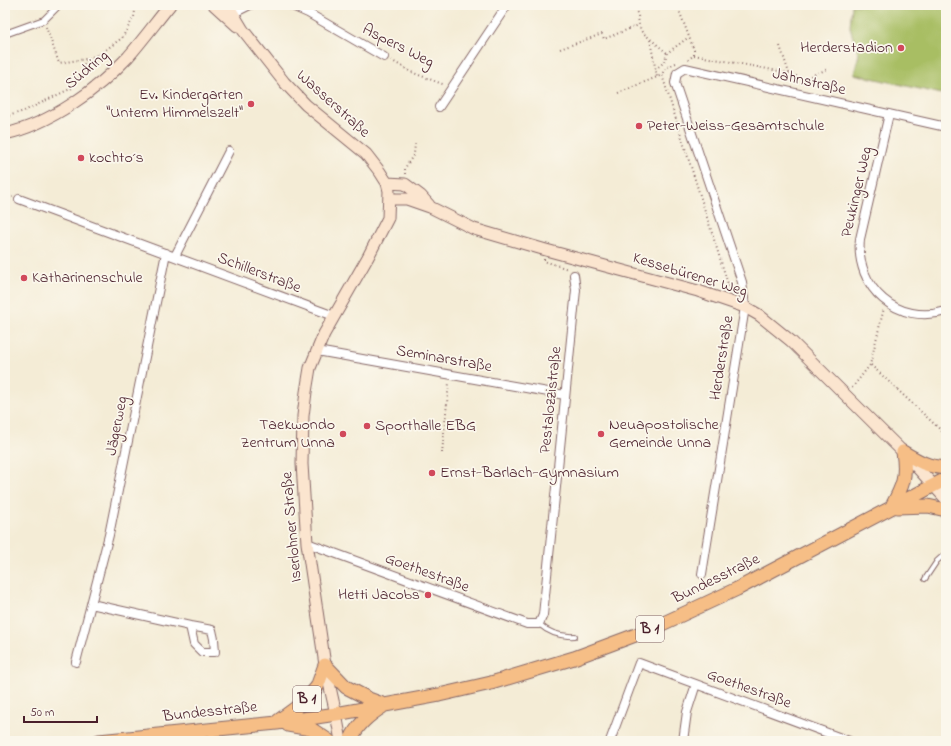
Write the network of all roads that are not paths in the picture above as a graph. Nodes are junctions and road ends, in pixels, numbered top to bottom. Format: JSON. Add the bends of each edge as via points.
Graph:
{"nodes":[{"id":1,"x":59,"y":5,"type":"edge"},
{"id":2,"x":170,"y":5,"type":"edge"},
{"id":3,"x":214,"y":5,"type":"edge"},
{"id":4,"x":250,"y":5,"type":"edge"},
{"id":5,"x":290,"y":5,"type":"edge"},
{"id":6,"x":313,"y":5,"type":"edge"},
{"id":7,"x":507,"y":5,"type":"edge"},
{"id":8,"x":229,"y":11,"type":"edge"},
{"id":9,"x":308,"y":13,"type":"junction"},
{"id":10,"x":5,"y":34,"type":"edge"},
{"id":11,"x":384,"y":57,"type":"road end"},
{"id":12,"x":675,"y":83,"type":"joint"},
{"id":13,"x":439,"y":107,"type":"dead end"},
{"id":14,"x":889,"y":114,"type":"junction"},
{"id":15,"x":946,"y":127,"type":"edge"},
{"id":16,"x":5,"y":134,"type":"edge"},
{"id":17,"x":229,"y":151,"type":"dead end"},
{"id":18,"x":387,"y":183,"type":"junction"},
{"id":19,"x":19,"y":199,"type":"dead end"},
{"id":20,"x":389,"y":199,"type":"junction"},
{"id":21,"x":430,"y":206,"type":"junction"},
{"id":22,"x":166,"y":253,"type":"junction"},
{"id":23,"x":175,"y":256,"type":"junction"},
{"id":24,"x":574,"y":275,"type":"road end"},
{"id":25,"x":744,"y":307,"type":"junction"},
{"id":26,"x":946,"y":311,"type":"edge"},
{"id":27,"x":334,"y":316,"type":"junction"},
{"id":28,"x":317,"y":351,"type":"junction"},
{"id":29,"x":565,"y":395,"type":"junction"},
{"id":30,"x":903,"y":452,"type":"junction"},
{"id":31,"x":946,"y":468,"type":"edge"},
{"id":32,"x":946,"y":479,"type":"edge"},
{"id":33,"x":934,"y":486,"type":"junction"},
{"id":34,"x":946,"y":499,"type":"edge"},
{"id":35,"x":891,"y":508,"type":"junction"},
{"id":36,"x":946,"y":510,"type":"edge"},
{"id":37,"x":307,"y":543,"type":"junction"},
{"id":38,"x":946,"y":553,"type":"edge"},
{"id":39,"x":702,"y":574,"type":"dead end"},
{"id":40,"x":926,"y":579,"type":"dead end"},
{"id":41,"x":91,"y":604,"type":"junction"},
{"id":42,"x":538,"y":624,"type":"junction"},
{"id":43,"x":190,"y":626,"type":"dead end"},
{"id":44,"x":575,"y":636,"type":"dead end"},
{"id":45,"x":76,"y":662,"type":"dead end"},
{"id":46,"x":325,"y":665,"type":"junction"},
{"id":47,"x":696,"y":684,"type":"junction"},
{"id":48,"x":385,"y":704,"type":"junction"},
{"id":49,"x":336,"y":714,"type":"junction"},
{"id":50,"x":277,"y":723,"type":"junction"},
{"id":51,"x":99,"y":741,"type":"edge"},
{"id":52,"x":329,"y":741,"type":"edge"},
{"id":53,"x":341,"y":741,"type":"edge"},
{"id":54,"x":350,"y":741,"type":"edge"},
{"id":55,"x":610,"y":741,"type":"edge"},
{"id":56,"x":683,"y":741,"type":"edge"},
{"id":57,"x":849,"y":741,"type":"edge"}],
"edges":[{"from":1,"to":10,"type":"street","via":[[44,20]]},
{"from":2,"to":16,"type":"main road","name":"Südring","via":[[127,58],[98,84],[57,113],[33,125]]},
{"from":3,"to":8,"type":"main road","name":"Wasserstraße"},
{"from":4,"to":8,"type":"street"},
{"from":5,"to":9,"type":"street","name":"Aspers Weg"},
{"from":6,"to":9,"type":"lane"},
{"from":7,"to":13,"type":"street"},
{"from":8,"to":18,"type":"main road","name":"Wasserstraße","via":[[306,105],[366,154]]},
{"from":9,"to":11,"type":"street","name":"Aspers Weg"},
{"from":12,"to":14,"type":"street","name":"Jahnstraße","via":[[677,73],[685,68]]},
{"from":12,"to":25,"type":"street","name":"Herderstraße","via":[[742,282]]},
{"from":14,"to":15,"type":"street","name":"Jahnstraße"},
{"from":14,"to":26,"type":"street","name":"Peukinger Weg","via":[[860,239],[861,264],[874,290],[892,306],[909,312],[934,314]]},
{"from":17,"to":23,"type":"street"},
{"from":18,"to":20,"type":"main road","name":"Iserlohner Straße"},
{"from":18,"to":21,"type":"main road","name":"Kessebürener Weg","via":[[405,184]]},
{"from":19,"to":22,"type":"street","name":"Schillerstraße"},
{"from":20,"to":21,"type":"main road","name":"Kessebürener Weg","via":[[407,199]]},
{"from":20,"to":27,"type":"main road","name":"Iserlohner Straße","via":[[388,218]]},
{"from":21,"to":25,"type":"main road","name":"Kessebürener Weg","via":[[474,229],[698,291]]},
{"from":22,"to":23,"type":"street","name":"Schillerstraße"},
{"from":22,"to":41,"type":"street","name":"Jägerweg","via":[[109,535]]},
{"from":23,"to":27,"type":"street","name":"Schillerstraße"},
{"from":24,"to":29,"type":"street","name":"Pestalozzistraße","via":[[576,290]]},
{"from":25,"to":30,"type":"main road","name":"Kessebürener Weg","via":[[781,331]]},
{"from":25,"to":39,"type":"street","name":"Herderstraße"},
{"from":27,"to":28,"type":"main road","name":"Iserlohner Straße"},
{"from":28,"to":29,"type":"street","name":"Seminarstraße"},
{"from":28,"to":37,"type":"main road","name":"Iserlohner Straße","via":[[310,368],[303,416],[302,464]]},
{"from":29,"to":42,"type":"street","name":"Pestalozzistraße","via":[[543,615]]},
{"from":30,"to":31,"type":"main road","via":[[921,463]]},
{"from":30,"to":33,"type":"main road","name":"Kessebürener Weg"},
{"from":30,"to":35,"type":"main road","via":[[905,477]]},
{"from":32,"to":33,"type":"main road","number":"B 1"},
{"from":33,"to":34,"type":"main road","name":"Kessebürener Weg"},
{"from":33,"to":35,"type":"main road","name":"Bundesstraße","number":"B 1"},
{"from":35,"to":36,"type":"main road","via":[[928,506]]},
{"from":35,"to":48,"type":"main road","name":"Bundesstraße","number":"B 1","via":[[737,589],[649,630],[574,658],[490,683]]},
{"from":37,"to":42,"type":"street","name":"Goethestraße","via":[[527,624]]},
{"from":37,"to":46,"type":"main road","name":"Iserlohner Straße"},
{"from":38,"to":40,"type":"lane","via":[[937,561]]},
{"from":41,"to":43,"type":"street"},
{"from":41,"to":45,"type":"street","name":"Jägerweg"},
{"from":42,"to":44,"type":"lane","via":[[545,630],[564,637]]},
{"from":46,"to":48,"type":"main road","number":"B 1","via":[[346,687]]},
{"from":46,"to":49,"type":"main road","name":"Iserlohner Straße"},
{"from":46,"to":50,"type":"main road","number":"B 1","via":[[317,687],[304,702]]},
{"from":47,"to":55,"type":"street","name":"Goethestraße","via":[[639,663]]},
{"from":47,"to":56,"type":"street","via":[[686,712]]},
{"from":47,"to":57,"type":"street","name":"Goethestraße"},
{"from":48,"to":49,"type":"main road","number":"B 1"},
{"from":48,"to":54,"type":"main road","number":"B 1","via":[[368,716],[355,730]]},
{"from":49,"to":50,"type":"main road","number":"B 1"},
{"from":49,"to":53,"type":"main road","name":"Iserlohner Straße"},
{"from":50,"to":51,"type":"main road","name":"Bundesstraße","number":"B 1"},
{"from":50,"to":52,"type":"main road","number":"B 1","via":[[310,729]]}]}
